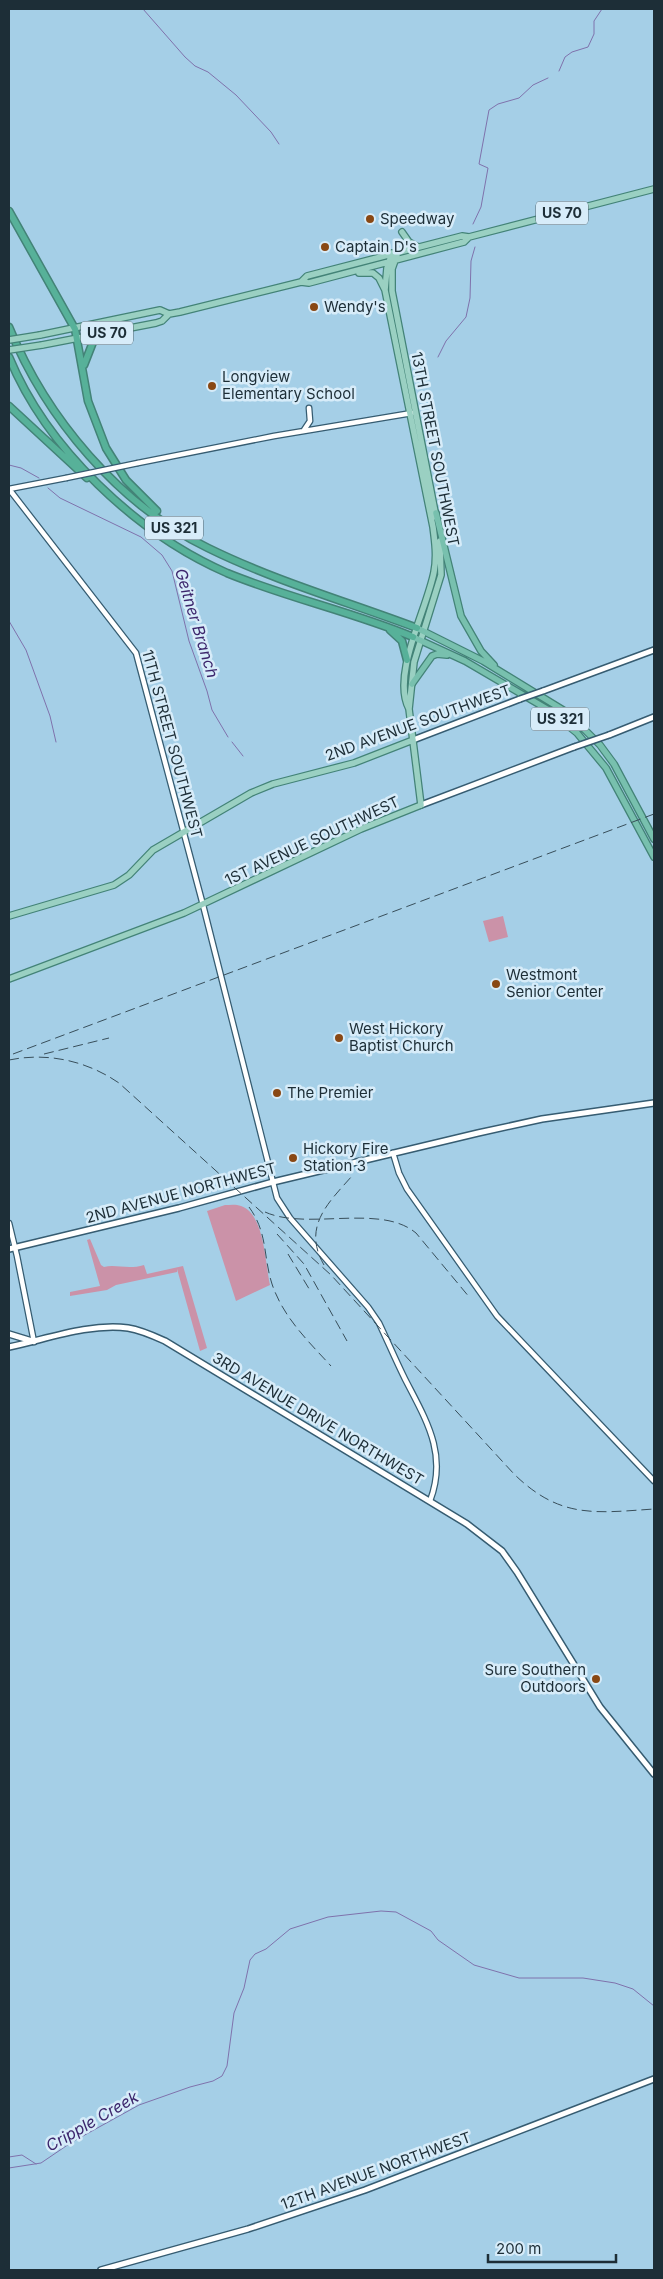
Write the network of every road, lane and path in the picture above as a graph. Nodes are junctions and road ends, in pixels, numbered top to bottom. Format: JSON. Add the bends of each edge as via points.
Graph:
{"nodes":[{"id":1,"x":654,"y":189,"type":"edge"},
{"id":2,"x":9,"y":211,"type":"edge"},
{"id":3,"x":402,"y":232,"type":"dead end"},
{"id":4,"x":469,"y":237,"type":"junction"},
{"id":5,"x":418,"y":247,"type":"junction"},
{"id":6,"x":395,"y":253,"type":"junction"},
{"id":7,"x":392,"y":261,"type":"junction"},
{"id":8,"x":328,"y":278,"type":"junction"},
{"id":9,"x":301,"y":282,"type":"junction"},
{"id":10,"x":386,"y":290,"type":"junction"},
{"id":11,"x":169,"y":314,"type":"junction"},
{"id":12,"x":9,"y":327,"type":"edge"},
{"id":13,"x":75,"y":328,"type":"junction"},
{"id":14,"x":104,"y":334,"type":"junction"},
{"id":15,"x":78,"y":339,"type":"junction"},
{"id":16,"x":9,"y":340,"type":"edge"},
{"id":17,"x":9,"y":350,"type":"edge"},
{"id":18,"x":9,"y":357,"type":"edge"},
{"id":19,"x":83,"y":366,"type":"junction"},
{"id":20,"x":9,"y":406,"type":"edge"},
{"id":21,"x":309,"y":408,"type":"dead end"},
{"id":22,"x":413,"y":413,"type":"junction"},
{"id":23,"x":303,"y":431,"type":"junction"},
{"id":24,"x":9,"y":489,"type":"edge"},
{"id":25,"x":116,"y":501,"type":"junction"},
{"id":26,"x":436,"y":513,"type":"junction"},
{"id":27,"x":222,"y":554,"type":"junction"},
{"id":28,"x":383,"y":624,"type":"junction"},
{"id":29,"x":417,"y":628,"type":"junction"},
{"id":30,"x":424,"y":630,"type":"junction"},
{"id":31,"x":413,"y":637,"type":"junction"},
{"id":32,"x":421,"y":640,"type":"junction"},
{"id":33,"x":654,"y":650,"type":"edge"},
{"id":34,"x":408,"y":660,"type":"junction"},
{"id":35,"x":466,"y":661,"type":"junction"},
{"id":36,"x":501,"y":671,"type":"junction"},
{"id":37,"x":412,"y":684,"type":"junction"},
{"id":38,"x":409,"y":709,"type":"junction"},
{"id":39,"x":654,"y":717,"type":"edge"},
{"id":40,"x":413,"y":740,"type":"junction"},
{"id":41,"x":421,"y":805,"type":"junction"},
{"id":42,"x":183,"y":832,"type":"junction"},
{"id":43,"x":654,"y":839,"type":"edge"},
{"id":44,"x":654,"y":857,"type":"edge"},
{"id":45,"x":203,"y":905,"type":"junction"},
{"id":46,"x":9,"y":916,"type":"edge"},
{"id":47,"x":9,"y":978,"type":"edge"},
{"id":48,"x":654,"y":1103,"type":"edge"},
{"id":49,"x":393,"y":1153,"type":"junction"},
{"id":50,"x":273,"y":1182,"type":"junction"},
{"id":51,"x":9,"y":1223,"type":"edge"},
{"id":52,"x":11,"y":1250,"type":"edge"},
{"id":53,"x":9,"y":1334,"type":"edge"},
{"id":54,"x":34,"y":1342,"type":"junction"},
{"id":55,"x":9,"y":1347,"type":"edge"},
{"id":56,"x":654,"y":1481,"type":"edge"},
{"id":57,"x":430,"y":1501,"type":"junction"},
{"id":58,"x":654,"y":1774,"type":"edge"},
{"id":59,"x":654,"y":2079,"type":"edge"},
{"id":60,"x":101,"y":2270,"type":"edge"}],
"edges":[{"from":1,"to":4,"type":"main road","number":"US 70"},
{"from":2,"to":13,"type":"highway"},
{"from":3,"to":5,"type":"main road","via":[[409,242]]},
{"from":4,"to":5,"type":"main road","number":"US 70"},
{"from":4,"to":7,"type":"main road","number":"US 70","via":[[464,242]]},
{"from":5,"to":6,"type":"main road","number":"US 70"},
{"from":6,"to":7,"type":"main road","name":"13TH STREET SOUTHWEST"},
{"from":6,"to":9,"type":"main road","number":"US 70","via":[[307,276]]},
{"from":7,"to":8,"type":"main road","number":"US 70"},
{"from":7,"to":10,"type":"main road","name":"13TH STREET SOUTHWEST","via":[[386,274]]},
{"from":7,"to":22,"type":"main road","name":"13TH STREET SOUTHWEST","via":[[392,292]]},
{"from":8,"to":9,"type":"main road","number":"US 70"},
{"from":8,"to":10,"type":"main road","via":[[368,272],[376,275]]},
{"from":9,"to":11,"type":"main road","number":"US 70"},
{"from":10,"to":22,"type":"main road","name":"13TH STREET SOUTHWEST"},
{"from":11,"to":13,"type":"main road","number":"US 70","via":[[160,310]]},
{"from":11,"to":14,"type":"main road","number":"US 70","via":[[162,321]]},
{"from":12,"to":27,"type":"highway","number":"US 321","via":[[42,391],[90,456],[154,514],[200,544]]},
{"from":13,"to":15,"type":"highway"},
{"from":13,"to":16,"type":"main road","number":"US 70","bridge":true},
{"from":14,"to":15,"type":"main road","number":"US 70"},
{"from":14,"to":19,"type":"highway","via":[[93,342]]},
{"from":15,"to":17,"type":"main road","number":"US 70","bridge":true},
{"from":15,"to":19,"type":"highway"},
{"from":18,"to":25,"type":"highway","number":"US 321","via":[[45,422]]},
{"from":19,"to":27,"type":"highway","via":[[92,415],[116,466],[138,494],[158,512]]},
{"from":20,"to":25,"type":"highway","via":[[102,492]]},
{"from":21,"to":23,"type":"street","via":[[310,421]]},
{"from":22,"to":23,"type":"street"},
{"from":22,"to":26,"type":"main road","name":"13TH STREET SOUTHWEST"},
{"from":22,"to":29,"type":"main road","name":"13TH STREET SOUTHWEST","via":[[436,553],[432,579]]},
{"from":23,"to":24,"type":"street","bridge":true},
{"from":24,"to":42,"type":"street","name":"11TH STREET SOUTHWEST","via":[[136,653]]},
{"from":25,"to":28,"type":"highway","number":"US 321","via":[[166,540],[206,563],[250,581]]},
{"from":26,"to":30,"type":"main road","name":"13TH STREET SOUTHWEST","via":[[442,562]]},
{"from":26,"to":36,"type":"highway","via":[[464,622],[480,651]]},
{"from":27,"to":29,"type":"highway","number":"US 321"},
{"from":28,"to":31,"type":"highway","number":"US 321"},
{"from":28,"to":34,"type":"highway","via":[[402,641]]},
{"from":29,"to":30,"type":"highway","number":"US 321"},
{"from":29,"to":31,"type":"main road","name":"13TH STREET SOUTHWEST"},
{"from":30,"to":32,"type":"main road","name":"13TH STREET SOUTHWEST"},
{"from":30,"to":36,"type":"highway","number":"US 321"},
{"from":31,"to":32,"type":"highway","number":"US 321"},
{"from":31,"to":34,"type":"main road","name":"13TH STREET SOUTHWEST"},
{"from":32,"to":35,"type":"highway","number":"US 321"},
{"from":32,"to":37,"type":"main road","name":"13TH STREET SOUTHWEST"},
{"from":33,"to":40,"type":"main road","name":"2ND AVENUE SOUTHWEST","bridge":true},
{"from":34,"to":38,"type":"main road","name":"13TH STREET SOUTHWEST","via":[[405,696]]},
{"from":35,"to":37,"type":"highway","via":[[443,654],[432,656]]},
{"from":35,"to":44,"type":"highway","number":"US 321","via":[[547,709],[577,733],[606,768]]},
{"from":36,"to":43,"type":"highway","number":"US 321","via":[[568,713],[600,745],[633,796]]},
{"from":37,"to":38,"type":"main road","name":"13TH STREET SOUTHWEST"},
{"from":38,"to":40,"type":"main road","name":"13TH STREET SOUTHWEST"},
{"from":39,"to":41,"type":"main road","name":"1ST AVENUE SOUTHWEST","bridge":true},
{"from":40,"to":41,"type":"main road","name":"13TH STREET SOUTHWEST"},
{"from":40,"to":42,"type":"main road","name":"2ND AVENUE SOUTHWEST","via":[[354,763],[262,788]]},
{"from":41,"to":45,"type":"main road","name":"1ST AVENUE SOUTHWEST","via":[[361,829]]},
{"from":42,"to":45,"type":"street","name":"11TH STREET SOUTHWEST"},
{"from":42,"to":46,"type":"main road","name":"2ND AVENUE SOUTHWEST","via":[[154,850],[129,875],[111,887]]},
{"from":45,"to":47,"type":"main road","name":"1ST AVENUE SOUTHWEST"},
{"from":45,"to":50,"type":"street","name":"11TH STREET SOUTHWEST"},
{"from":48,"to":49,"type":"main road","name":"2ND AVENUE NORTHWEST","via":[[542,1118]]},
{"from":49,"to":50,"type":"main road","name":"2ND AVENUE NORTHWEST"},
{"from":49,"to":56,"type":"street","via":[[403,1183],[497,1316]]},
{"from":50,"to":52,"type":"main road","name":"2ND AVENUE NORTHWEST"},
{"from":50,"to":57,"type":"street","name":"11TH STREET SOUTHWEST","via":[[278,1200],[290,1218],[379,1323],[432,1432],[437,1464]]},
{"from":51,"to":52,"type":"street"},
{"from":52,"to":54,"type":"street"},
{"from":53,"to":54,"type":"main road"},
{"from":54,"to":55,"type":"main road","name":"3RD AVENUE DRIVE NORTHWEST"},
{"from":54,"to":57,"type":"main road","name":"3RD AVENUE DRIVE NORTHWEST","via":[[95,1328],[138,1330],[165,1342]]},
{"from":57,"to":58,"type":"main road","name":"3RD AVENUE DRIVE NORTHWEST","via":[[502,1551],[594,1697]]},
{"from":59,"to":60,"type":"main road","name":"12TH AVENUE NORTHWEST","via":[[364,2190],[248,2229]]}]}
